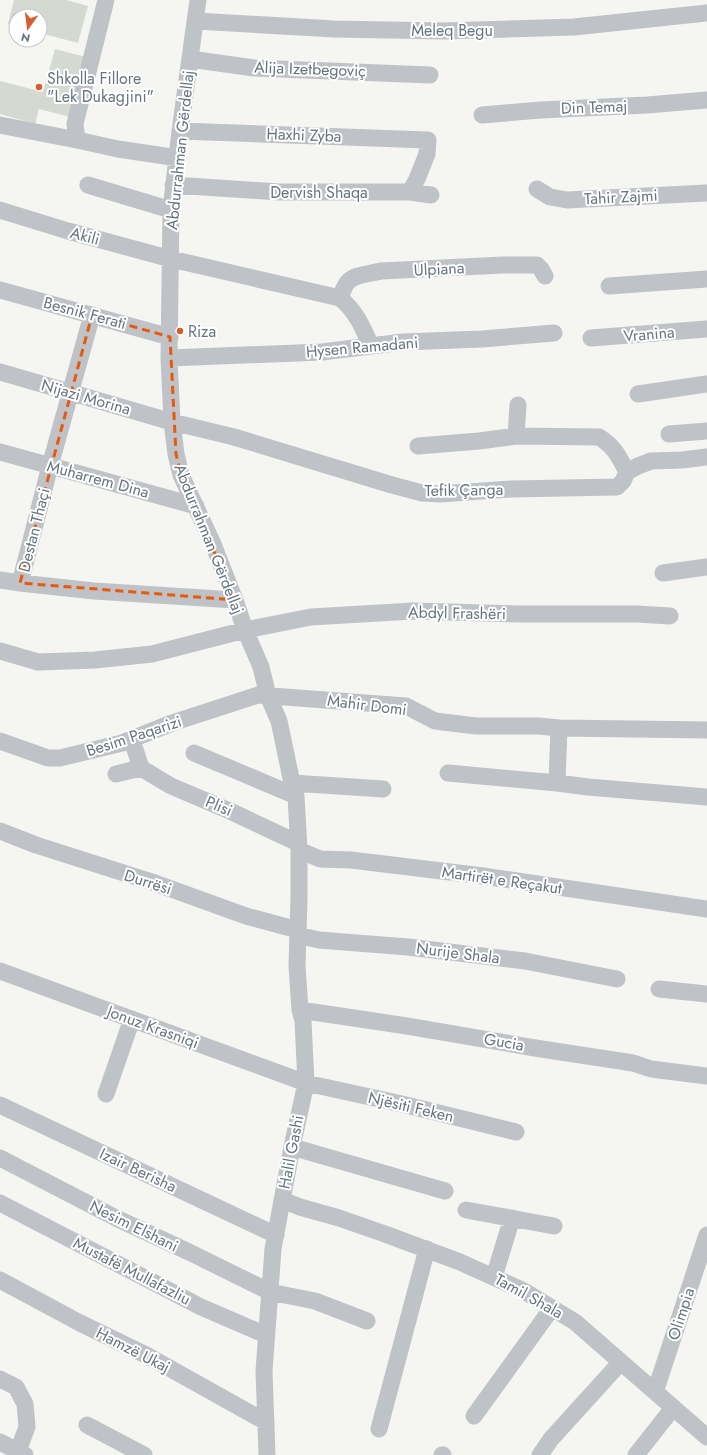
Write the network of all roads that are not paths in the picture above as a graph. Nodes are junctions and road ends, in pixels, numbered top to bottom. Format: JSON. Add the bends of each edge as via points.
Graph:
{"nodes":[{"id":1,"x":106,"y":0,"type":"edge"},
{"id":2,"x":198,"y":0,"type":"edge"},
{"id":3,"x":707,"y":13,"type":"edge"},
{"id":4,"x":196,"y":21,"type":"junction"},
{"id":5,"x":190,"y":59,"type":"junction"},
{"id":6,"x":430,"y":75,"type":"dead end"},
{"id":7,"x":707,"y":100,"type":"edge"},
{"id":8,"x":482,"y":114,"type":"dead end"},
{"id":9,"x":0,"y":125,"type":"edge"},
{"id":10,"x":180,"y":131,"type":"junction"},
{"id":11,"x":77,"y":140,"type":"junction"},
{"id":12,"x":178,"y":158,"type":"junction"},
{"id":13,"x":88,"y":185,"type":"dead end"},
{"id":14,"x":173,"y":185,"type":"junction"},
{"id":15,"x":537,"y":189,"type":"dead end"},
{"id":16,"x":410,"y":192,"type":"junction"},
{"id":17,"x":707,"y":193,"type":"edge"},
{"id":18,"x":431,"y":195,"type":"dead end"},
{"id":19,"x":0,"y":210,"type":"edge"},
{"id":20,"x":171,"y":210,"type":"junction"},
{"id":21,"x":171,"y":259,"type":"junction"},
{"id":22,"x":546,"y":276,"type":"dead end"},
{"id":23,"x":707,"y":279,"type":"edge"},
{"id":24,"x":609,"y":286,"type":"dead end"},
{"id":25,"x":0,"y":290,"type":"edge"},
{"id":26,"x":340,"y":298,"type":"junction"},
{"id":27,"x":92,"y":315,"type":"junction"},
{"id":28,"x":707,"y":329,"type":"edge"},
{"id":29,"x":554,"y":334,"type":"dead end"},
{"id":30,"x":170,"y":337,"type":"junction"},
{"id":31,"x":591,"y":338,"type":"dead end"},
{"id":32,"x":371,"y":346,"type":"junction"},
{"id":33,"x":170,"y":358,"type":"junction"},
{"id":34,"x":0,"y":372,"type":"edge"},
{"id":35,"x":707,"y":384,"type":"edge"},
{"id":36,"x":71,"y":393,"type":"junction"},
{"id":37,"x":638,"y":394,"type":"dead end"},
{"id":38,"x":518,"y":405,"type":"dead end"},
{"id":39,"x":172,"y":422,"type":"junction"},
{"id":40,"x":707,"y":431,"type":"edge"},
{"id":41,"x":669,"y":434,"type":"dead end"},
{"id":42,"x":516,"y":436,"type":"junction"},
{"id":43,"x":418,"y":446,"type":"dead end"},
{"id":44,"x":0,"y":452,"type":"edge"},
{"id":45,"x":707,"y":457,"type":"edge"},
{"id":46,"x":50,"y":466,"type":"junction"},
{"id":47,"x":628,"y":472,"type":"junction"},
{"id":48,"x":196,"y":506,"type":"junction"},
{"id":49,"x":707,"y":567,"type":"edge"},
{"id":50,"x":662,"y":574,"type":"dead end"},
{"id":51,"x":0,"y":580,"type":"edge"},
{"id":52,"x":20,"y":583,"type":"junction"},
{"id":53,"x":235,"y":600,"type":"junction"},
{"id":54,"x":670,"y":616,"type":"dead end"},
{"id":55,"x":245,"y":630,"type":"junction"},
{"id":56,"x":0,"y":651,"type":"edge"},
{"id":57,"x":268,"y":696,"type":"junction"},
{"id":58,"x":559,"y":728,"type":"junction"},
{"id":59,"x":707,"y":730,"type":"edge"},
{"id":60,"x":639,"y":738,"type":"dead end"},
{"id":61,"x":707,"y":739,"type":"edge"},
{"id":62,"x":132,"y":740,"type":"junction"},
{"id":63,"x":0,"y":741,"type":"edge"},
{"id":64,"x":194,"y":753,"type":"dead end"},
{"id":65,"x":141,"y":768,"type":"junction"},
{"id":66,"x":448,"y":773,"type":"dead end"},
{"id":67,"x":116,"y":774,"type":"dead end"},
{"id":68,"x":557,"y":783,"type":"junction"},
{"id":69,"x":294,"y":789,"type":"junction"},
{"id":70,"x":383,"y":789,"type":"dead end"},
{"id":71,"x":707,"y":797,"type":"edge"},
{"id":72,"x":0,"y":832,"type":"edge"},
{"id":73,"x":298,"y":846,"type":"junction"},
{"id":74,"x":707,"y":909,"type":"edge"},
{"id":75,"x":298,"y":932,"type":"junction"},
{"id":76,"x":0,"y":971,"type":"edge"},
{"id":77,"x":617,"y":980,"type":"dead end"},
{"id":78,"x":658,"y":989,"type":"dead end"},
{"id":79,"x":707,"y":994,"type":"edge"},
{"id":80,"x":300,"y":1010,"type":"junction"},
{"id":81,"x":132,"y":1018,"type":"junction"},
{"id":82,"x":707,"y":1076,"type":"edge"},
{"id":83,"x":306,"y":1083,"type":"junction"},
{"id":84,"x":106,"y":1094,"type":"dead end"},
{"id":85,"x":0,"y":1105,"type":"edge"},
{"id":86,"x":516,"y":1132,"type":"dead end"},
{"id":87,"x":292,"y":1147,"type":"junction"},
{"id":88,"x":0,"y":1158,"type":"edge"},
{"id":89,"x":445,"y":1191,"type":"dead end"},
{"id":90,"x":282,"y":1200,"type":"junction"},
{"id":91,"x":0,"y":1203,"type":"edge"},
{"id":92,"x":466,"y":1210,"type":"dead end"},
{"id":93,"x":512,"y":1218,"type":"junction"},
{"id":94,"x":554,"y":1226,"type":"dead end"},
{"id":95,"x":276,"y":1235,"type":"junction"},
{"id":96,"x":707,"y":1235,"type":"edge"},
{"id":97,"x":426,"y":1249,"type":"junction"},
{"id":98,"x":494,"y":1277,"type":"junction"},
{"id":99,"x":0,"y":1280,"type":"edge"},
{"id":100,"x":270,"y":1292,"type":"junction"},
{"id":101,"x":552,"y":1308,"type":"junction"},
{"id":102,"x":367,"y":1321,"type":"dead end"},
{"id":103,"x":266,"y":1335,"type":"junction"},
{"id":104,"x":620,"y":1363,"type":"junction"},
{"id":105,"x":0,"y":1379,"type":"edge"},
{"id":106,"x":655,"y":1392,"type":"junction"},
{"id":107,"x":673,"y":1408,"type":"junction"},
{"id":108,"x":474,"y":1416,"type":"dead end"},
{"id":109,"x":266,"y":1422,"type":"junction"},
{"id":110,"x":87,"y":1425,"type":"dead end"},
{"id":111,"x":379,"y":1429,"type":"dead end"},
{"id":112,"x":707,"y":1437,"type":"edge"},
{"id":113,"x":0,"y":1442,"type":"edge"},
{"id":114,"x":21,"y":1453,"type":"edge"},
{"id":115,"x":144,"y":1455,"type":"edge"},
{"id":116,"x":267,"y":1455,"type":"edge"},
{"id":117,"x":540,"y":1455,"type":"edge"},
{"id":118,"x":636,"y":1455,"type":"edge"}],
"edges":[{"from":1,"to":11,"type":"street","via":[[76,124]]},
{"from":2,"to":4,"type":"street","name":"Abdurrahman Gërdellaj"},
{"from":3,"to":4,"type":"street","name":"Meleq Begu","via":[[574,27],[451,30],[334,29]]},
{"from":4,"to":5,"type":"street","name":"Abdurrahman Gërdellaj"},
{"from":5,"to":6,"type":"street","name":"Alija Izetbegoviç","via":[[254,68]]},
{"from":5,"to":10,"type":"street","name":"Abdurrahman Gërdellaj"},
{"from":7,"to":8,"type":"street","name":"Din Temaj"},
{"from":9,"to":11,"type":"street"},
{"from":10,"to":12,"type":"street","name":"Abdurrahman Gërdellaj"},
{"from":10,"to":16,"type":"street","name":"Haxhi Zyba","via":[[428,140],[428,154]]},
{"from":11,"to":12,"type":"street"},
{"from":12,"to":14,"type":"street","name":"Abdurrahman Gërdellaj"},
{"from":13,"to":20,"type":"street"},
{"from":14,"to":16,"type":"street","name":"Dervish Shaqa","via":[[279,192]]},
{"from":14,"to":20,"type":"street","name":"Abdurrahman Gërdellaj"},
{"from":15,"to":17,"type":"street","name":"Tahir Zajmi","via":[[550,197],[567,200]]},
{"from":16,"to":18,"type":"street","name":"Dervish Shaqa"},
{"from":19,"to":21,"type":"street","name":"Akili"},
{"from":20,"to":21,"type":"street","name":"Abdurrahman Gërdellaj"},
{"from":21,"to":26,"type":"street"},
{"from":21,"to":30,"type":"street","name":"Abdurrahman Gërdellaj"},
{"from":22,"to":26,"type":"street","name":"Ulpiana","via":[[537,265],[381,272],[350,279]]},
{"from":23,"to":24,"type":"street"},
{"from":25,"to":27,"type":"street","name":"Besnik Ferati"},
{"from":26,"to":32,"type":"street","via":[[353,310]]},
{"from":27,"to":30,"type":"street","name":"Besnik Ferati"},
{"from":27,"to":36,"type":"street","name":"Destan Thaçi"},
{"from":28,"to":31,"type":"street","name":"Vranina"},
{"from":29,"to":32,"type":"street","name":"Hysen Ramadani"},
{"from":30,"to":33,"type":"street","name":"Abdurrahman Gërdellaj"},
{"from":32,"to":33,"type":"street","name":"Hysen Ramadani","via":[[322,352]]},
{"from":33,"to":39,"type":"street","name":"Abdurrahman Gërdellaj"},
{"from":34,"to":36,"type":"street","name":"Nijazi Morina"},
{"from":35,"to":37,"type":"street"},
{"from":36,"to":39,"type":"street","name":"Nijazi Morina"},
{"from":36,"to":46,"type":"street","name":"Destan Thaçi"},
{"from":38,"to":42,"type":"street"},
{"from":39,"to":47,"type":"street","name":"Tefik Çanga","via":[[234,437],[422,493],[617,487]]},
{"from":39,"to":48,"type":"street","name":"Abdurrahman Gërdellaj","via":[[176,454]]},
{"from":40,"to":41,"type":"street"},
{"from":42,"to":43,"type":"street"},
{"from":42,"to":47,"type":"street","via":[[599,437],[616,451]]},
{"from":44,"to":46,"type":"street","name":"Muharrem Dina"},
{"from":45,"to":47,"type":"street","name":"Tefik Çanga","via":[[651,461]]},
{"from":46,"to":48,"type":"street","name":"Muharrem Dina"},
{"from":46,"to":52,"type":"street","name":"Destan Thaçi"},
{"from":48,"to":53,"type":"street","name":"Abdurrahman Gërdellaj"},
{"from":49,"to":50,"type":"street"},
{"from":51,"to":52,"type":"street"},
{"from":52,"to":53,"type":"street","name":"Destan Thaçi","via":[[94,591]]},
{"from":53,"to":55,"type":"street","name":"Abdurrahman Gërdellaj"},
{"from":54,"to":55,"type":"street","name":"Abdyl Frashëri","via":[[413,611],[311,617]]},
{"from":55,"to":56,"type":"street","name":"Abdyl Frashëri","via":[[152,654],[94,660],[38,662]]},
{"from":55,"to":57,"type":"street","name":"Abdurrahman Gërdellaj","via":[[261,667]]},
{"from":57,"to":58,"type":"street","name":"Mahir Domi","via":[[406,706],[434,721],[476,726]]},
{"from":57,"to":62,"type":"street","name":"Besim Paqarizi","via":[[258,696],[219,707]]},
{"from":57,"to":69,"type":"street","name":"Abdurrahman Gërdellaj","via":[[279,721]]},
{"from":58,"to":59,"type":"street","name":"Mahir Domi"},
{"from":58,"to":68,"type":"street"},
{"from":60,"to":61,"type":"street"},
{"from":62,"to":63,"type":"street","name":"Besim Paqarizi","via":[[60,758],[48,758]]},
{"from":62,"to":65,"type":"street"},
{"from":64,"to":69,"type":"street"},
{"from":65,"to":67,"type":"street"},
{"from":65,"to":73,"type":"street","name":"Plisi","via":[[171,786],[230,811]]},
{"from":66,"to":68,"type":"street"},
{"from":68,"to":71,"type":"street"},
{"from":69,"to":70,"type":"street"},
{"from":69,"to":73,"type":"street","name":"Abdurrahman Gërdellaj"},
{"from":72,"to":75,"type":"street","name":"Durrësi"},
{"from":73,"to":74,"type":"street","name":"Martirët e Reçakut","via":[[320,859],[351,860],[483,876]]},
{"from":73,"to":75,"type":"street","name":"Halil Gashi"},
{"from":75,"to":77,"type":"street","name":"Nurije Shala","via":[[319,940],[408,947],[526,961]]},
{"from":75,"to":80,"type":"street","name":"Halil Gashi"},
{"from":76,"to":81,"type":"street","name":"Jonuz Krasniqi"},
{"from":78,"to":79,"type":"street"},
{"from":80,"to":82,"type":"street","name":"Gucia","via":[[633,1063],[651,1069]]},
{"from":80,"to":83,"type":"street","name":"Halil Gashi","via":[[303,1021]]},
{"from":81,"to":83,"type":"street","name":"Jonuz Krasniqi"},
{"from":81,"to":84,"type":"street"},
{"from":83,"to":86,"type":"street","name":"Njësiti Feken"},
{"from":83,"to":87,"type":"street","name":"Halil Gashi"},
{"from":85,"to":95,"type":"street","name":"Izair Berisha"},
{"from":87,"to":89,"type":"street"},
{"from":87,"to":90,"type":"street","name":"Halil Gashi"},
{"from":88,"to":100,"type":"street","name":"Nesim Elshani","via":[[118,1219]]},
{"from":90,"to":95,"type":"street","name":"Halil Gashi"},
{"from":90,"to":97,"type":"street","name":"Tamil Shala"},
{"from":91,"to":103,"type":"street","name":"Mustafë Mullafazliu","via":[[202,1307]]},
{"from":92,"to":93,"type":"street"},
{"from":93,"to":94,"type":"street"},
{"from":93,"to":98,"type":"street"},
{"from":95,"to":100,"type":"street","name":"Halil Gashi"},
{"from":96,"to":106,"type":"street","name":"Olimpia"},
{"from":97,"to":98,"type":"street","name":"Tamil Shala"},
{"from":97,"to":111,"type":"street"},
{"from":98,"to":101,"type":"street","name":"Tamil Shala"},
{"from":99,"to":109,"type":"street","name":"Hamzë Ukaj","via":[[146,1355]]},
{"from":100,"to":102,"type":"street","name":"Nesim Elshani","via":[[315,1301]]},
{"from":100,"to":103,"type":"street","name":"Halil Gashi"},
{"from":101,"to":104,"type":"street","name":"Tamil Shala","via":[[575,1322]]},
{"from":101,"to":108,"type":"street"},
{"from":103,"to":109,"type":"street","name":"Halil Gashi"},
{"from":104,"to":106,"type":"street","name":"Tamil Shala"},
{"from":104,"to":117,"type":"street","via":[[551,1439]]},
{"from":105,"to":114,"type":"street","via":[[16,1387],[25,1404],[27,1427]]},
{"from":106,"to":107,"type":"street","name":"Tamil Shala"},
{"from":107,"to":112,"type":"street","name":"Tamil Shala"},
{"from":107,"to":118,"type":"street"},
{"from":109,"to":116,"type":"street","name":"Halil Gashi"},
{"from":110,"to":115,"type":"street"},
{"from":113,"to":114,"type":"street"}]}
